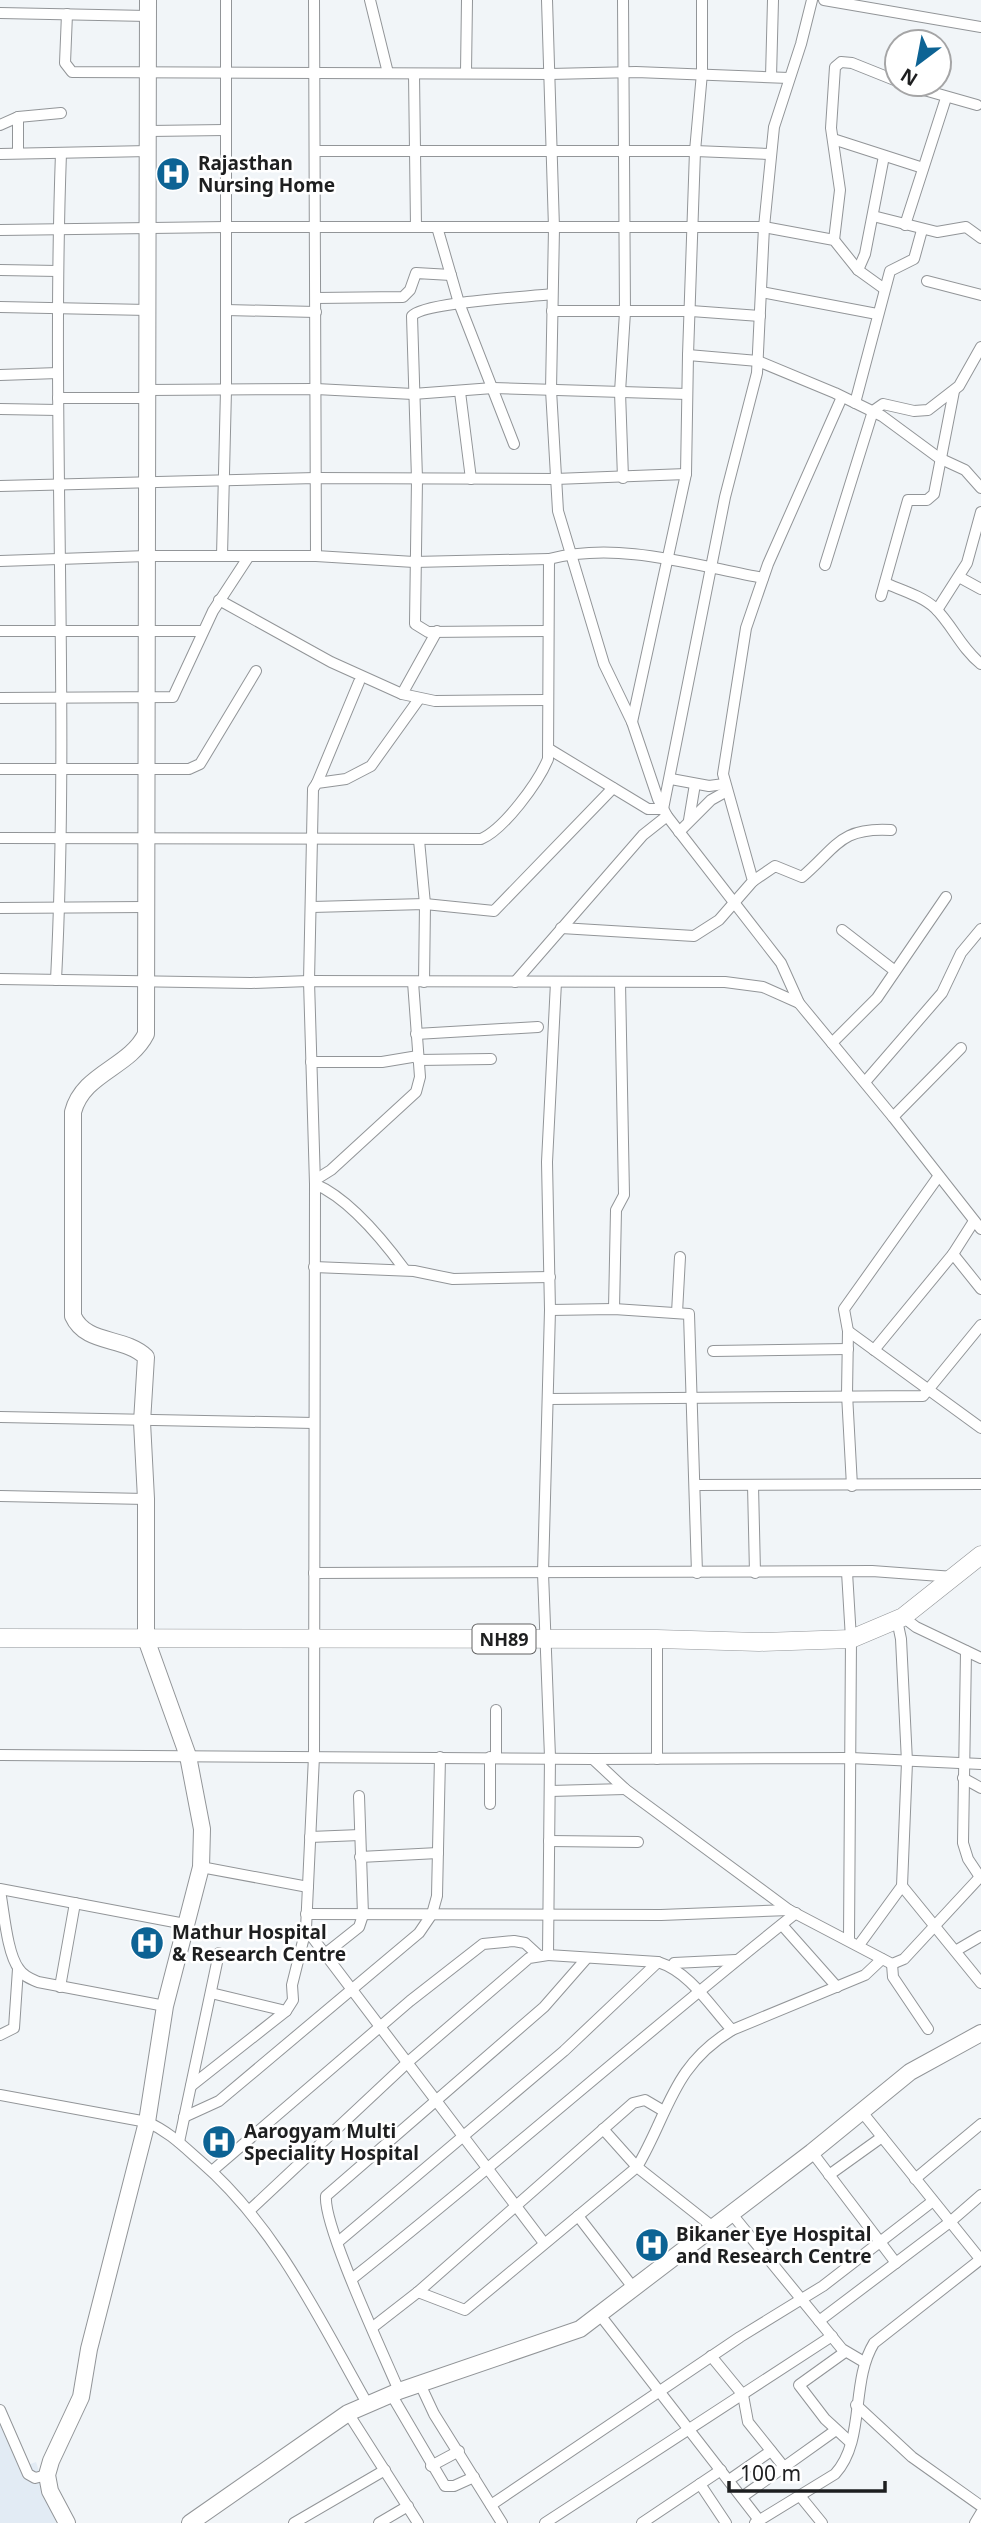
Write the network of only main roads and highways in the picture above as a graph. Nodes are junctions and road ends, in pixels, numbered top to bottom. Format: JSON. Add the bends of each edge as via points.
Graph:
{"nodes":[{"id":1,"x":981,"y":1555,"type":"edge"},
{"id":2,"x":0,"y":1638,"type":"edge"}],
"edges":[{"from":1,"to":2,"type":"main road","number":"NH89","via":[[900,1618],[851,1639]]}]}
